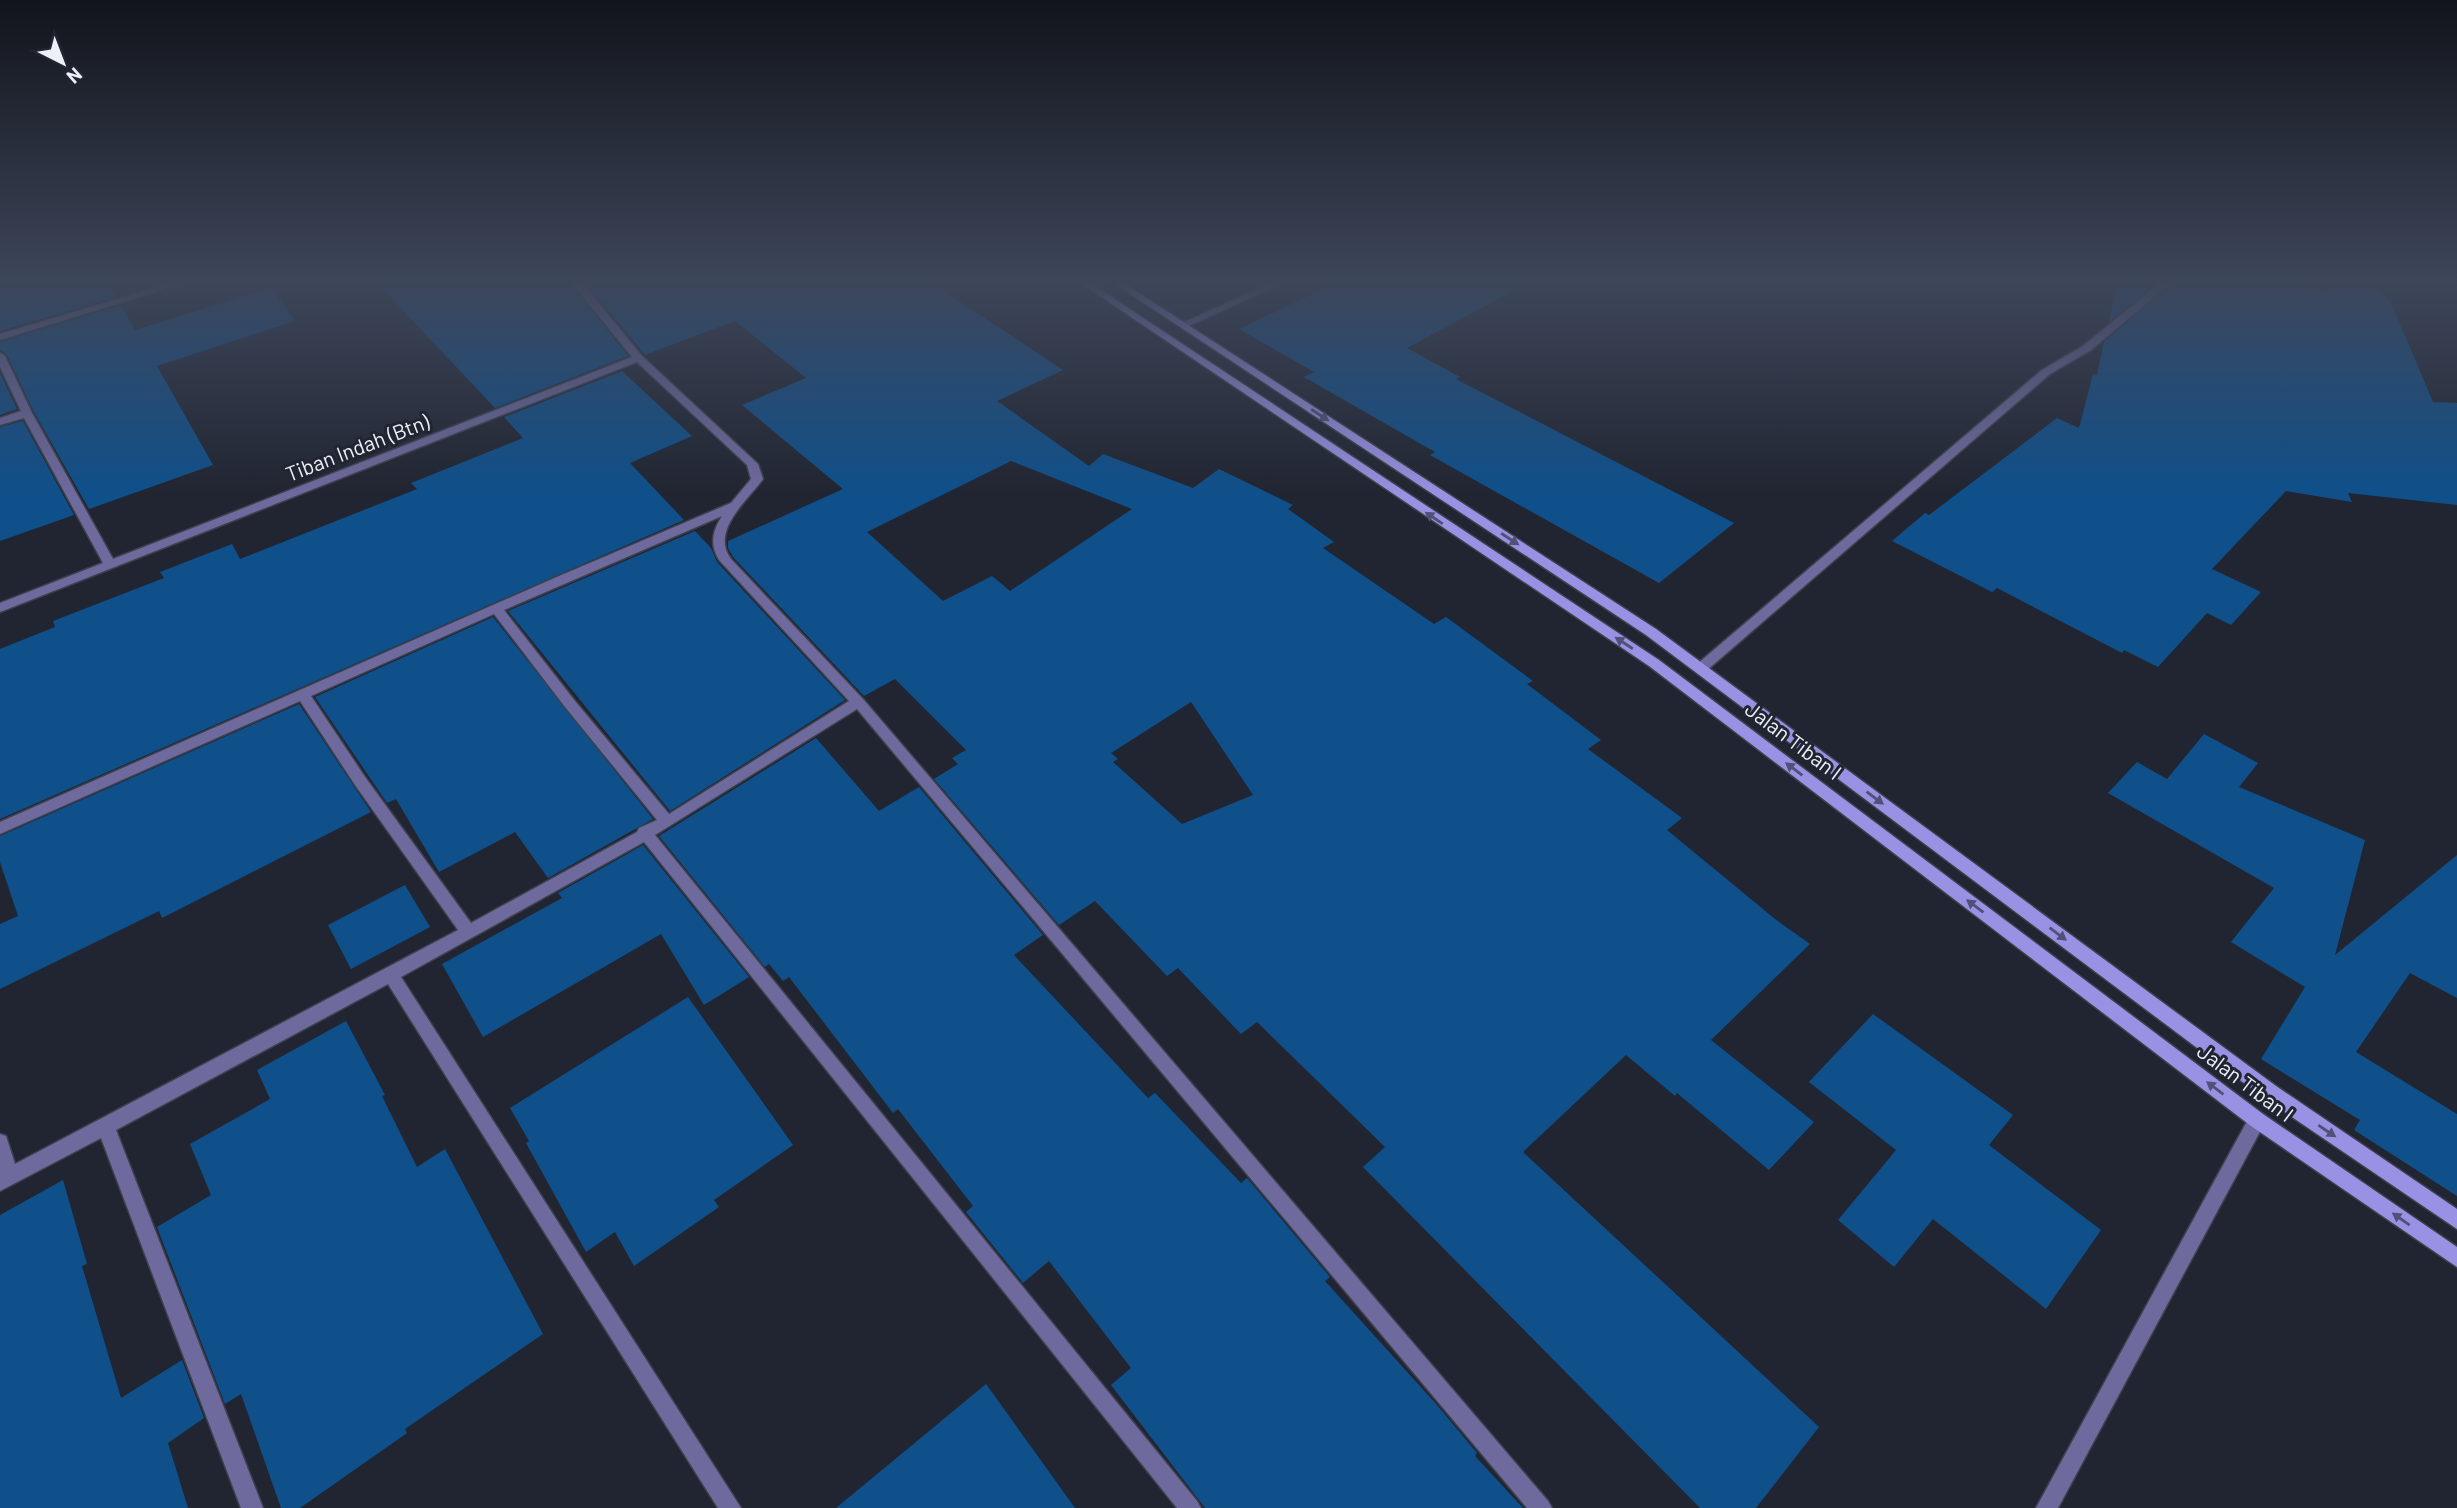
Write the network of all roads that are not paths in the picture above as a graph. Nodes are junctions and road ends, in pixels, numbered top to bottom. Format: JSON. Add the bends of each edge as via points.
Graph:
{"nodes":[{"id":1,"x":635,"y":354,"type":"edge"},
{"id":2,"x":1191,"y":354,"type":"edge"},
{"id":3,"x":1228,"y":354,"type":"edge"},
{"id":4,"x":2076,"y":354,"type":"edge"},
{"id":5,"x":0,"y":356,"type":"edge"},
{"id":6,"x":638,"y":358,"type":"junction"},
{"id":7,"x":27,"y":413,"type":"junction"},
{"id":8,"x":0,"y":422,"type":"edge"},
{"id":9,"x":739,"y":504,"type":"junction"},
{"id":10,"x":109,"y":564,"type":"junction"},
{"id":11,"x":0,"y":608,"type":"edge"},
{"id":12,"x":498,"y":609,"type":"junction"},
{"id":13,"x":1701,"y":668,"type":"junction"},
{"id":14,"x":303,"y":694,"type":"junction"},
{"id":15,"x":858,"y":702,"type":"junction"},
{"id":16,"x":667,"y":822,"type":"junction"},
{"id":17,"x":0,"y":828,"type":"edge"},
{"id":18,"x":644,"y":832,"type":"junction"},
{"id":19,"x":468,"y":931,"type":"junction"},
{"id":20,"x":391,"y":975,"type":"junction"},
{"id":21,"x":2257,"y":1119,"type":"junction"},
{"id":22,"x":106,"y":1127,"type":"junction"},
{"id":23,"x":0,"y":1142,"type":"edge"},
{"id":24,"x":5,"y":1180,"type":"edge"},
{"id":25,"x":2457,"y":1220,"type":"edge"},
{"id":26,"x":2457,"y":1258,"type":"edge"},
{"id":27,"x":252,"y":1508,"type":"edge"},
{"id":28,"x":730,"y":1508,"type":"edge"},
{"id":29,"x":1189,"y":1508,"type":"edge"},
{"id":30,"x":1541,"y":1508,"type":"edge"},
{"id":31,"x":2047,"y":1508,"type":"edge"}],
"edges":[{"from":1,"to":6,"type":"street"},
{"from":21,"to":2,"type":"street","name":"Jalan Tiban I","one_way":true,"via":[[1654,663]]},
{"from":3,"to":13,"type":"street","name":"Jalan Tiban I","one_way":true},
{"from":4,"to":13,"type":"street","via":[[2046,372]]},
{"from":5,"to":7,"type":"street"},
{"from":6,"to":9,"type":"street","via":[[752,464],[757,479]]},
{"from":6,"to":10,"type":"street","name":"Tiban Indah (Btn)"},
{"from":7,"to":8,"type":"street"},
{"from":7,"to":10,"type":"street"},
{"from":9,"to":12,"type":"street"},
{"from":9,"to":15,"type":"street","via":[[720,532],[718,548]]},
{"from":10,"to":11,"type":"street","name":"Tiban Indah (Btn)"},
{"from":12,"to":14,"type":"street"},
{"from":12,"to":16,"type":"street"},
{"from":13,"to":25,"type":"street","name":"Jalan Tiban I","one_way":true,"via":[[2270,1092]]},
{"from":14,"to":17,"type":"street"},
{"from":14,"to":19,"type":"street"},
{"from":15,"to":16,"type":"street"},
{"from":15,"to":30,"type":"street"},
{"from":16,"to":18,"type":"street"},
{"from":18,"to":19,"type":"street"},
{"from":18,"to":29,"type":"street"},
{"from":19,"to":20,"type":"street"},
{"from":20,"to":22,"type":"street"},
{"from":20,"to":28,"type":"street"},
{"from":26,"to":21,"type":"street","name":"Jalan Tiban I","one_way":true},
{"from":21,"to":31,"type":"street"},
{"from":22,"to":24,"type":"street"},
{"from":22,"to":27,"type":"street"},
{"from":23,"to":24,"type":"street"}]}
